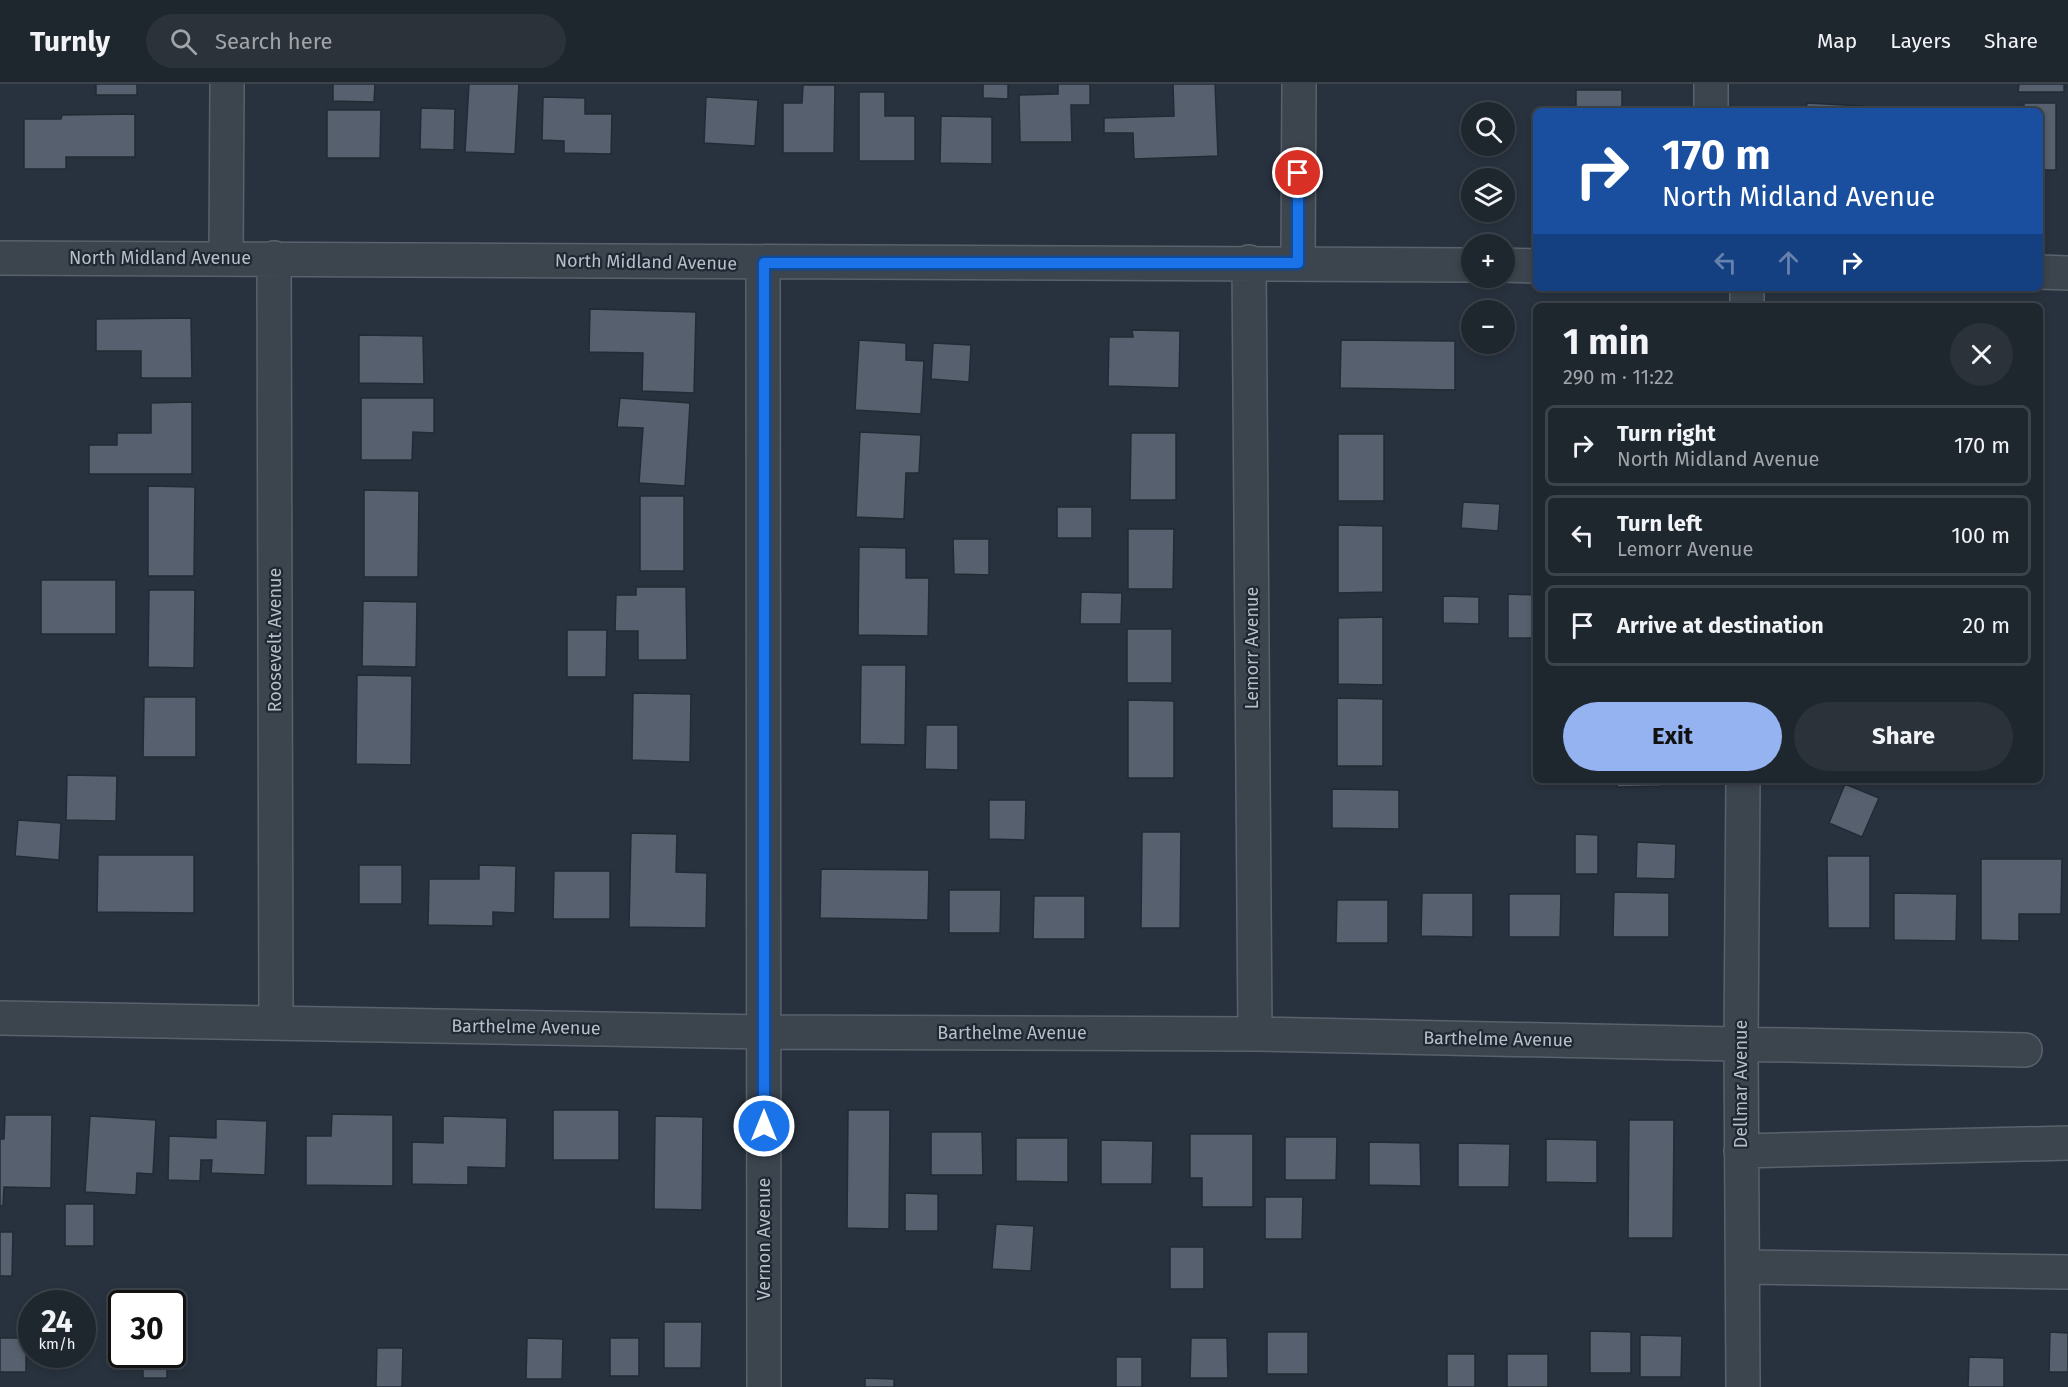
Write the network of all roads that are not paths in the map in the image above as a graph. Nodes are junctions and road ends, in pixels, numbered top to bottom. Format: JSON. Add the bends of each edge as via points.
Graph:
{"nodes":[{"id":1,"x":227,"y":84,"type":"edge"},
{"id":2,"x":1299,"y":84,"type":"edge"},
{"id":3,"x":1711,"y":84,"type":"edge"},
{"id":4,"x":1711,"y":108,"type":"edge"},
{"id":5,"x":0,"y":258,"type":"edge"},
{"id":6,"x":226,"y":258,"type":"junction"},
{"id":7,"x":274,"y":258,"type":"junction"},
{"id":8,"x":1249,"y":262,"type":"junction"},
{"id":9,"x":764,"y":263,"type":"junction"},
{"id":10,"x":1298,"y":263,"type":"junction"},
{"id":11,"x":1461,"y":265,"type":"edge"},
{"id":12,"x":1515,"y":265,"type":"edge"},
{"id":13,"x":1533,"y":266,"type":"edge"},
{"id":14,"x":2043,"y":272,"type":"edge"},
{"id":15,"x":2068,"y":273,"type":"edge"},
{"id":16,"x":1743,"y":783,"type":"edge"},
{"id":17,"x":0,"y":1018,"type":"edge"},
{"id":18,"x":276,"y":1022,"type":"junction"},
{"id":19,"x":764,"y":1032,"type":"junction"},
{"id":20,"x":1255,"y":1034,"type":"junction"},
{"id":21,"x":1741,"y":1044,"type":"junction"},
{"id":22,"x":2025,"y":1050,"type":"dead end"},
{"id":23,"x":2068,"y":1143,"type":"edge"},
{"id":24,"x":1742,"y":1151,"type":"junction"},
{"id":25,"x":1743,"y":1267,"type":"junction"},
{"id":26,"x":2068,"y":1272,"type":"edge"},
{"id":27,"x":764,"y":1387,"type":"edge"},
{"id":28,"x":1743,"y":1387,"type":"edge"}],
"edges":[{"from":1,"to":6,"type":"street"},
{"from":2,"to":10,"type":"street"},
{"from":3,"to":4,"type":"street"},
{"from":5,"to":6,"type":"street","name":"North Midland Avenue"},
{"from":6,"to":7,"type":"street","name":"North Midland Avenue"},
{"from":7,"to":9,"type":"street","name":"North Midland Avenue"},
{"from":7,"to":18,"type":"street","name":"Roosevelt Avenue"},
{"from":8,"to":9,"type":"street","name":"North Midland Avenue"},
{"from":8,"to":10,"type":"street","name":"North Midland Avenue"},
{"from":8,"to":20,"type":"street","name":"Lemorr Avenue"},
{"from":9,"to":19,"type":"street","name":"Vernon Avenue"},
{"from":10,"to":11,"type":"street","name":"North Midland Avenue"},
{"from":12,"to":13,"type":"street"},
{"from":14,"to":15,"type":"street"},
{"from":16,"to":21,"type":"street","name":"Dellmar Avenue"},
{"from":17,"to":18,"type":"street","name":"Barthelme Avenue"},
{"from":18,"to":19,"type":"street","name":"Barthelme Avenue"},
{"from":19,"to":20,"type":"street","name":"Barthelme Avenue"},
{"from":19,"to":27,"type":"street","name":"Vernon Avenue"},
{"from":20,"to":21,"type":"street","name":"Barthelme Avenue"},
{"from":21,"to":22,"type":"street","name":"Barthelme Avenue"},
{"from":21,"to":24,"type":"street","name":"Dellmar Avenue"},
{"from":23,"to":24,"type":"street"},
{"from":24,"to":25,"type":"street","name":"Dellmar Avenue"},
{"from":25,"to":26,"type":"street"},
{"from":25,"to":28,"type":"street","name":"Dellmar Avenue"}]}
